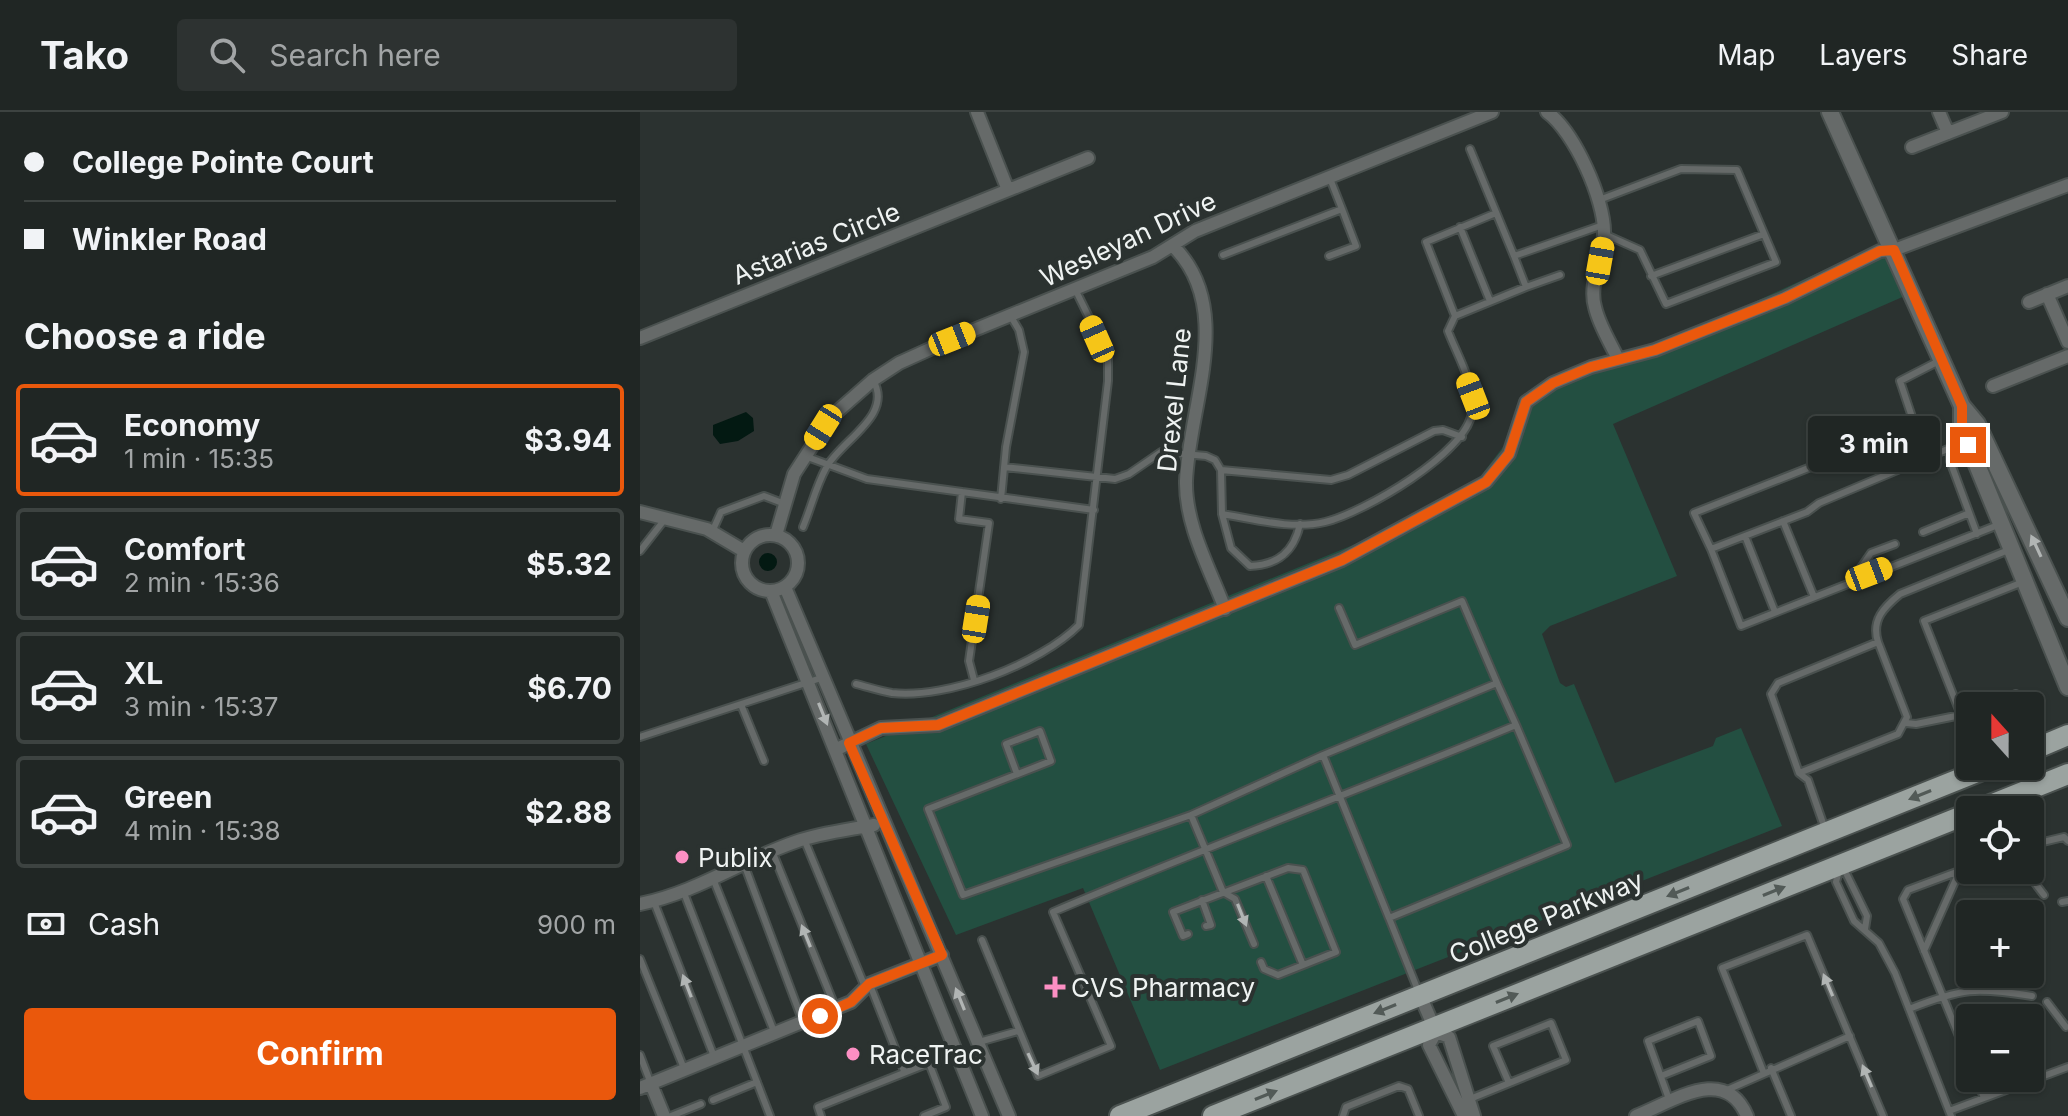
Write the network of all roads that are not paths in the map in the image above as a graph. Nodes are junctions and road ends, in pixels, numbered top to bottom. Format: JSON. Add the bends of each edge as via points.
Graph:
{"nodes":[{"id":1,"x":977,"y":112,"type":"edge"},
{"id":2,"x":1492,"y":112,"type":"edge"},
{"id":3,"x":1547,"y":112,"type":"edge"},
{"id":4,"x":1830,"y":112,"type":"edge"},
{"id":5,"x":1939,"y":112,"type":"edge"},
{"id":6,"x":2002,"y":112,"type":"edge"},
{"id":7,"x":1948,"y":133,"type":"junction"},
{"id":8,"x":1912,"y":147,"type":"dead end"},
{"id":9,"x":1470,"y":149,"type":"dead end"},
{"id":10,"x":1088,"y":158,"type":"dead end"},
{"id":11,"x":1329,"y":176,"type":"junction"},
{"id":12,"x":2068,"y":185,"type":"edge"},
{"id":13,"x":1008,"y":190,"type":"junction"},
{"id":14,"x":1597,"y":201,"type":"junction"},
{"id":15,"x":1342,"y":209,"type":"junction"},
{"id":16,"x":1496,"y":213,"type":"junction"},
{"id":17,"x":1460,"y":227,"type":"junction"},
{"id":18,"x":1604,"y":230,"type":"junction"},
{"id":19,"x":1764,"y":234,"type":"junction"},
{"id":20,"x":1173,"y":246,"type":"junction"},
{"id":21,"x":1894,"y":250,"type":"junction"},
{"id":22,"x":1223,"y":255,"type":"dead end"},
{"id":23,"x":1329,"y":256,"type":"dead end"},
{"id":24,"x":1514,"y":256,"type":"junction"},
{"id":25,"x":1560,"y":275,"type":"dead end"},
{"id":26,"x":1651,"y":276,"type":"junction"},
{"id":27,"x":2068,"y":286,"type":"edge"},
{"id":28,"x":1526,"y":287,"type":"junction"},
{"id":29,"x":1075,"y":289,"type":"junction"},
{"id":30,"x":2047,"y":294,"type":"junction"},
{"id":31,"x":1490,"y":301,"type":"junction"},
{"id":32,"x":2029,"y":302,"type":"dead end"},
{"id":33,"x":1010,"y":315,"type":"junction"},
{"id":34,"x":1455,"y":316,"type":"junction"},
{"id":35,"x":640,"y":338,"type":"edge"},
{"id":36,"x":2068,"y":342,"type":"edge"},
{"id":37,"x":2068,"y":356,"type":"edge"},
{"id":38,"x":1618,"y":359,"type":"junction"},
{"id":39,"x":1942,"y":359,"type":"junction"},
{"id":40,"x":873,"y":380,"type":"junction"},
{"id":41,"x":1993,"y":386,"type":"dead end"},
{"id":42,"x":1962,"y":406,"type":"junction"},
{"id":43,"x":1462,"y":437,"type":"junction"},
{"id":44,"x":1968,"y":445,"type":"junction"},
{"id":45,"x":1987,"y":445,"type":"junction"},
{"id":46,"x":1950,"y":448,"type":"junction"},
{"id":47,"x":805,"y":456,"type":"junction"},
{"id":48,"x":1190,"y":457,"type":"junction"},
{"id":49,"x":826,"y":466,"type":"junction"},
{"id":50,"x":1004,"y":467,"type":"junction"},
{"id":51,"x":1221,"y":470,"type":"junction"},
{"id":52,"x":1097,"y":476,"type":"junction"},
{"id":53,"x":962,"y":492,"type":"junction"},
{"id":54,"x":1001,"y":499,"type":"junction"},
{"id":55,"x":785,"y":504,"type":"junction"},
{"id":56,"x":1094,"y":510,"type":"junction"},
{"id":57,"x":640,"y":512,"type":"edge"},
{"id":58,"x":1222,"y":514,"type":"junction"},
{"id":59,"x":1967,"y":514,"type":"junction"},
{"id":60,"x":665,"y":518,"type":"junction"},
{"id":61,"x":1783,"y":521,"type":"junction"},
{"id":62,"x":1300,"y":524,"type":"junction"},
{"id":63,"x":2000,"y":524,"type":"junction"},
{"id":64,"x":803,"y":527,"type":"dead end"},
{"id":65,"x":712,"y":532,"type":"junction"},
{"id":66,"x":1923,"y":532,"type":"dead end"},
{"id":67,"x":1977,"y":534,"type":"junction"},
{"id":68,"x":776,"y":535,"type":"junction"},
{"id":69,"x":1745,"y":536,"type":"junction"},
{"id":70,"x":1895,"y":544,"type":"dead end"},
{"id":71,"x":1711,"y":549,"type":"junction"},
{"id":72,"x":2011,"y":549,"type":"junction"},
{"id":73,"x":640,"y":551,"type":"edge"},
{"id":74,"x":744,"y":551,"type":"junction"},
{"id":75,"x":1852,"y":580,"type":"junction"},
{"id":76,"x":2025,"y":582,"type":"junction"},
{"id":77,"x":785,"y":587,"type":"junction"},
{"id":78,"x":771,"y":591,"type":"junction"},
{"id":79,"x":1814,"y":597,"type":"junction"},
{"id":80,"x":1339,"y":608,"type":"dead end"},
{"id":81,"x":1225,"y":609,"type":"junction"},
{"id":82,"x":1775,"y":612,"type":"junction"},
{"id":83,"x":790,"y":618,"type":"junction"},
{"id":84,"x":2068,"y":618,"type":"edge"},
{"id":85,"x":1878,"y":642,"type":"junction"},
{"id":86,"x":815,"y":680,"type":"junction"},
{"id":87,"x":974,"y":680,"type":"junction"},
{"id":88,"x":1497,"y":683,"type":"junction"},
{"id":89,"x":856,"y":684,"type":"dead end"},
{"id":90,"x":2068,"y":687,"type":"edge"},
{"id":91,"x":1956,"y":702,"type":"edge"},
{"id":92,"x":742,"y":707,"type":"junction"},
{"id":93,"x":1956,"y":716,"type":"edge"},
{"id":94,"x":1906,"y":723,"type":"junction"},
{"id":95,"x":1516,"y":725,"type":"junction"},
{"id":96,"x":2068,"y":735,"type":"edge"},
{"id":97,"x":640,"y":737,"type":"edge"},
{"id":98,"x":2044,"y":745,"type":"edge"},
{"id":99,"x":843,"y":746,"type":"junction"},
{"id":100,"x":1323,"y":755,"type":"junction"},
{"id":101,"x":764,"y":761,"type":"dead end"},
{"id":102,"x":1799,"y":773,"type":"junction"},
{"id":103,"x":1017,"y":774,"type":"junction"},
{"id":104,"x":2068,"y":774,"type":"edge"},
{"id":105,"x":1957,"y":780,"type":"edge"},
{"id":106,"x":2013,"y":796,"type":"edge"},
{"id":107,"x":1340,"y":798,"type":"junction"},
{"id":108,"x":1191,"y":815,"type":"junction"},
{"id":109,"x":1956,"y":819,"type":"edge"},
{"id":110,"x":884,"y":823,"type":"junction"},
{"id":111,"x":867,"y":827,"type":"junction"},
{"id":112,"x":1827,"y":832,"type":"junction"},
{"id":113,"x":804,"y":839,"type":"junction"},
{"id":114,"x":2044,"y":840,"type":"edge"},
{"id":115,"x":2068,"y":841,"type":"edge"},
{"id":116,"x":1205,"y":849,"type":"junction"},
{"id":117,"x":772,"y":851,"type":"junction"},
{"id":118,"x":744,"y":864,"type":"junction"},
{"id":119,"x":1840,"y":865,"type":"junction"},
{"id":120,"x":1956,"y":872,"type":"edge"},
{"id":121,"x":1266,"y":876,"type":"junction"},
{"id":122,"x":1956,"y":879,"type":"edge"},
{"id":123,"x":714,"y":881,"type":"junction"},
{"id":124,"x":2036,"y":884,"type":"edge"},
{"id":125,"x":1223,"y":892,"type":"junction"},
{"id":126,"x":684,"y":893,"type":"junction"},
{"id":127,"x":2044,"y":895,"type":"dead end"},
{"id":128,"x":1202,"y":900,"type":"junction"},
{"id":129,"x":647,"y":902,"type":"edge"},
{"id":130,"x":1389,"y":918,"type":"junction"},
{"id":131,"x":1206,"y":926,"type":"dead end"},
{"id":132,"x":1865,"y":929,"type":"junction"},
{"id":133,"x":1188,"y":934,"type":"dead end"},
{"id":134,"x":982,"y":940,"type":"dead end"},
{"id":135,"x":1254,"y":944,"type":"dead end"},
{"id":136,"x":1924,"y":951,"type":"junction"},
{"id":137,"x":942,"y":955,"type":"junction"},
{"id":138,"x":640,"y":959,"type":"edge"},
{"id":139,"x":1261,"y":962,"type":"dead end"},
{"id":140,"x":921,"y":964,"type":"junction"},
{"id":141,"x":1303,"y":965,"type":"junction"},
{"id":142,"x":867,"y":986,"type":"junction"},
{"id":143,"x":1420,"y":995,"type":"junction"},
{"id":144,"x":1943,"y":996,"type":"junction"},
{"id":145,"x":2032,"y":996,"type":"dead end"},
{"id":146,"x":2047,"y":1002,"type":"dead end"},
{"id":147,"x":836,"y":1009,"type":"junction"},
{"id":148,"x":1909,"y":1009,"type":"junction"},
{"id":149,"x":804,"y":1022,"type":"junction"},
{"id":150,"x":2066,"y":1027,"type":"edge"},
{"id":151,"x":1956,"y":1028,"type":"edge"},
{"id":152,"x":1435,"y":1030,"type":"junction"},
{"id":153,"x":1018,"y":1031,"type":"junction"},
{"id":154,"x":775,"y":1034,"type":"junction"},
{"id":155,"x":1850,"y":1036,"type":"junction"},
{"id":156,"x":978,"y":1043,"type":"junction"},
{"id":157,"x":745,"y":1047,"type":"junction"},
{"id":158,"x":955,"y":1050,"type":"junction"},
{"id":159,"x":640,"y":1055,"type":"edge"},
{"id":160,"x":715,"y":1059,"type":"junction"},
{"id":161,"x":929,"y":1063,"type":"junction"},
{"id":162,"x":2068,"y":1067,"type":"edge"},
{"id":163,"x":1771,"y":1068,"type":"junction"},
{"id":164,"x":685,"y":1071,"type":"junction"},
{"id":165,"x":904,"y":1071,"type":"junction"},
{"id":166,"x":1763,"y":1071,"type":"junction"},
{"id":167,"x":1661,"y":1076,"type":"junction"},
{"id":168,"x":757,"y":1082,"type":"junction"},
{"id":169,"x":1509,"y":1083,"type":"junction"},
{"id":170,"x":646,"y":1086,"type":"edge"},
{"id":171,"x":1727,"y":1090,"type":"junction"},
{"id":172,"x":1982,"y":1092,"type":"edge"},
{"id":173,"x":1984,"y":1098,"type":"junction"},
{"id":174,"x":1470,"y":1099,"type":"junction"},
{"id":175,"x":713,"y":1100,"type":"dead end"},
{"id":176,"x":1670,"y":1102,"type":"junction"},
{"id":177,"x":701,"y":1104,"type":"dead end"},
{"id":178,"x":1950,"y":1113,"type":"edge"},
{"id":179,"x":664,"y":1116,"type":"edge"},
{"id":180,"x":671,"y":1116,"type":"edge"},
{"id":181,"x":770,"y":1116,"type":"edge"},
{"id":182,"x":821,"y":1116,"type":"edge"},
{"id":183,"x":924,"y":1116,"type":"edge"},
{"id":184,"x":982,"y":1116,"type":"edge"},
{"id":185,"x":1009,"y":1116,"type":"edge"},
{"id":186,"x":1120,"y":1116,"type":"edge"},
{"id":187,"x":1213,"y":1116,"type":"edge"},
{"id":188,"x":1343,"y":1116,"type":"edge"},
{"id":189,"x":1419,"y":1116,"type":"edge"},
{"id":190,"x":1464,"y":1116,"type":"edge"},
{"id":191,"x":1474,"y":1116,"type":"edge"},
{"id":192,"x":1636,"y":1116,"type":"edge"},
{"id":193,"x":1747,"y":1116,"type":"edge"},
{"id":194,"x":1791,"y":1116,"type":"edge"},
{"id":195,"x":1883,"y":1116,"type":"edge"}],
"edges":[{"from":1,"to":13,"type":"street"},
{"from":2,"to":11,"type":"street","name":"Wesleyan Drive"},
{"from":3,"to":14,"type":"street","via":[[1570,135]]},
{"from":4,"to":21,"type":"street"},
{"from":5,"to":7,"type":"street"},
{"from":6,"to":7,"type":"street"},
{"from":7,"to":8,"type":"street"},
{"from":9,"to":16,"type":"lane"},
{"from":10,"to":13,"type":"street","name":"Astarias Circle"},
{"from":11,"to":15,"type":"lane"},
{"from":11,"to":20,"type":"street","name":"Wesleyan Drive","via":[[1195,231]]},
{"from":12,"to":21,"type":"street"},
{"from":13,"to":35,"type":"street","name":"Astarias Circle"},
{"from":14,"to":18,"type":"street"},
{"from":14,"to":19,"type":"lane","via":[[1681,169],[1737,170]]},
{"from":15,"to":22,"type":"lane"},
{"from":15,"to":23,"type":"lane","via":[[1356,246]]},
{"from":16,"to":17,"type":"lane"},
{"from":16,"to":24,"type":"lane"},
{"from":17,"to":31,"type":"lane"},
{"from":17,"to":34,"type":"lane","via":[[1426,242]]},
{"from":18,"to":24,"type":"lane"},
{"from":18,"to":26,"type":"lane","via":[[1640,250]]},
{"from":18,"to":38,"type":"street","via":[[1594,306]]},
{"from":19,"to":26,"type":"lane"},
{"from":19,"to":26,"type":"lane","via":[[1776,262],[1701,293],[1666,304]]},
{"from":20,"to":29,"type":"street","name":"Wesleyan Drive"},
{"from":20,"to":48,"type":"street","name":"Drexel Lane","via":[[1188,260],[1200,285],[1207,328]]},
{"from":21,"to":38,"type":"street","via":[[1880,251],[1785,298],[1655,350]]},
{"from":21,"to":39,"type":"street"},
{"from":24,"to":28,"type":"lane"},
{"from":25,"to":28,"type":"lane"},
{"from":27,"to":30,"type":"street"},
{"from":28,"to":31,"type":"lane"},
{"from":29,"to":33,"type":"street","name":"Wesleyan Drive"},
{"from":29,"to":52,"type":"lane","via":[[1108,356]]},
{"from":30,"to":32,"type":"street"},
{"from":30,"to":36,"type":"street"},
{"from":31,"to":34,"type":"lane"},
{"from":33,"to":40,"type":"street","name":"Wesleyan Drive","via":[[899,363]]},
{"from":33,"to":50,"type":"lane","via":[[1024,352]]},
{"from":34,"to":43,"type":"lane","via":[[1448,331],[1473,396]]},
{"from":37,"to":41,"type":"street"},
{"from":38,"to":81,"type":"street","via":[[1553,383],[1526,402],[1509,454],[1486,482],[1342,560]]},
{"from":39,"to":42,"type":"street"},
{"from":39,"to":71,"type":"lane","via":[[1900,381],[1915,426],[1694,513]]},
{"from":40,"to":47,"type":"street","name":"Wesleyan Drive","via":[[835,412]]},
{"from":40,"to":49,"type":"lane","via":[[880,393],[878,406]]},
{"from":42,"to":44,"type":"street"},
{"from":42,"to":45,"type":"street"},
{"from":43,"to":51,"type":"lane","via":[[1434,431],[1348,475],[1322,481]]},
{"from":43,"to":62,"type":"lane","via":[[1446,455],[1389,490],[1326,522]]},
{"from":44,"to":45,"type":"lane"},
{"from":44,"to":46,"type":"lane"},
{"from":44,"to":63,"type":"street"},
{"from":84,"to":45,"type":"street","one_way":true},
{"from":46,"to":59,"type":"lane"},
{"from":46,"to":61,"type":"lane"},
{"from":47,"to":49,"type":"lane"},
{"from":47,"to":55,"type":"street","name":"Wesleyan Drive"},
{"from":48,"to":51,"type":"lane","via":[[1215,460]]},
{"from":48,"to":52,"type":"lane","via":[[1161,452],[1129,474],[1115,479]]},
{"from":48,"to":81,"type":"street","name":"Drexel Lane","via":[[1190,519]]},
{"from":49,"to":53,"type":"lane","via":[[867,479]]},
{"from":49,"to":64,"type":"lane"},
{"from":50,"to":52,"type":"lane"},
{"from":50,"to":54,"type":"lane"},
{"from":51,"to":58,"type":"lane"},
{"from":52,"to":56,"type":"lane"},
{"from":53,"to":54,"type":"lane"},
{"from":53,"to":87,"type":"lane","via":[[959,519],[989,523],[969,661]]},
{"from":54,"to":56,"type":"lane"},
{"from":55,"to":65,"type":"lane","via":[[764,496],[721,512]]},
{"from":55,"to":68,"type":"street","name":"Wesleyan Drive"},
{"from":56,"to":87,"type":"lane","via":[[1079,625],[1061,644]]},
{"from":57,"to":60,"type":"street"},
{"from":58,"to":62,"type":"lane"},
{"from":58,"to":62,"type":"lane","via":[[1231,548],[1250,566],[1283,558],[1294,546]]},
{"from":59,"to":66,"type":"lane"},
{"from":59,"to":67,"type":"lane"},
{"from":60,"to":65,"type":"street"},
{"from":60,"to":73,"type":"lane"},
{"from":61,"to":69,"type":"lane"},
{"from":61,"to":79,"type":"lane"},
{"from":63,"to":67,"type":"lane"},
{"from":63,"to":72,"type":"street"},
{"from":65,"to":74,"type":"street"},
{"from":67,"to":75,"type":"lane"},
{"from":68,"to":74,"type":"street","via":[[757,538]]},
{"from":68,"to":77,"type":"street","via":[[790,543],[798,558],[796,574]]},
{"from":69,"to":71,"type":"lane"},
{"from":69,"to":82,"type":"lane"},
{"from":70,"to":75,"type":"lane","via":[[1871,553]]},
{"from":71,"to":82,"type":"lane","via":[[1741,626]]},
{"from":72,"to":76,"type":"street"},
{"from":72,"to":85,"type":"lane","via":[[1900,594],[1876,623]]},
{"from":74,"to":78,"type":"street","via":[[747,579]]},
{"from":75,"to":79,"type":"lane"},
{"from":76,"to":90,"type":"street"},
{"from":76,"to":91,"type":"lane","via":[[1924,621]]},
{"from":77,"to":78,"type":"street"},
{"from":77,"to":83,"type":"street"},
{"from":78,"to":83,"type":"street"},
{"from":79,"to":82,"type":"lane"},
{"from":80,"to":88,"type":"lane","via":[[1355,645],[1462,601]]},
{"from":81,"to":99,"type":"street","via":[[938,725],[881,728]]},
{"from":83,"to":86,"type":"street"},
{"from":85,"to":94,"type":"lane"},
{"from":85,"to":102,"type":"lane","via":[[1772,689]]},
{"from":86,"to":92,"type":"lane"},
{"from":86,"to":99,"type":"street"},
{"from":87,"to":89,"type":"lane","via":[[943,691],[894,693]]},
{"from":88,"to":95,"type":"lane"},
{"from":88,"to":100,"type":"lane"},
{"from":92,"to":97,"type":"lane"},
{"from":92,"to":101,"type":"lane"},
{"from":93,"to":94,"type":"lane"},
{"from":94,"to":102,"type":"lane","via":[[1898,734]]},
{"from":95,"to":107,"type":"lane"},
{"from":95,"to":130,"type":"lane","via":[[1567,845]]},
{"from":96,"to":98,"type":"main road"},
{"from":99,"to":110,"type":"street"},
{"from":99,"to":111,"type":"street"},
{"from":100,"to":107,"type":"lane"},
{"from":100,"to":108,"type":"lane"},
{"from":102,"to":112,"type":"lane","via":[[1808,780]]},
{"from":103,"to":103,"type":"lane","via":[[1051,761],[1040,731],[1006,744]]},
{"from":103,"to":108,"type":"lane","via":[[928,809],[963,895]]},
{"from":104,"to":106,"type":"main road"},
{"from":105,"to":112,"type":"main road","name":"College Parkway","one_way":true},
{"from":107,"to":116,"type":"lane"},
{"from":107,"to":130,"type":"lane"},
{"from":108,"to":116,"type":"lane"},
{"from":109,"to":119,"type":"main road"},
{"from":110,"to":111,"type":"street"},
{"from":110,"to":137,"type":"street"},
{"from":111,"to":113,"type":"street"},
{"from":111,"to":140,"type":"street"},
{"from":112,"to":119,"type":"main road"},
{"from":112,"to":143,"type":"main road","name":"College Parkway","one_way":true},
{"from":113,"to":117,"type":"street"},
{"from":113,"to":142,"type":"lane"},
{"from":114,"to":115,"type":"lane"},
{"from":116,"to":125,"type":"lane"},
{"from":153,"to":116,"type":"lane","one_way":true,"via":[[1038,1076],[1111,1046],[1053,912]]},
{"from":117,"to":118,"type":"street"},
{"from":147,"to":117,"type":"lane","one_way":true},
{"from":118,"to":123,"type":"street"},
{"from":118,"to":149,"type":"lane"},
{"from":119,"to":132,"type":"lane","via":[[1867,916]]},
{"from":119,"to":132,"type":"lane","via":[[1836,882],[1854,921]]},
{"from":152,"to":119,"type":"main road","one_way":true},
{"from":120,"to":136,"type":"lane","via":[[1908,890],[1903,899]]},
{"from":121,"to":125,"type":"lane"},
{"from":121,"to":141,"type":"lane"},
{"from":121,"to":141,"type":"lane","via":[[1288,868],[1303,870],[1336,952]]},
{"from":122,"to":136,"type":"lane"},
{"from":123,"to":126,"type":"street"},
{"from":123,"to":154,"type":"lane"},
{"from":124,"to":127,"type":"lane"},
{"from":125,"to":128,"type":"lane"},
{"from":125,"to":135,"type":"lane","one_way":true,"via":[[1235,899]]},
{"from":126,"to":129,"type":"street"},
{"from":126,"to":157,"type":"lane"},
{"from":128,"to":131,"type":"lane","via":[[1211,925]]},
{"from":128,"to":133,"type":"lane","via":[[1173,912],[1183,936]]},
{"from":160,"to":129,"type":"lane","one_way":true},
{"from":130,"to":143,"type":"lane"},
{"from":132,"to":148,"type":"lane","via":[[1879,943]]},
{"from":134,"to":153,"type":"lane"},
{"from":136,"to":144,"type":"lane"},
{"from":137,"to":140,"type":"street"},
{"from":156,"to":137,"type":"street","one_way":true},
{"from":138,"to":164,"type":"lane"},
{"from":139,"to":141,"type":"lane","via":[[1278,975]]},
{"from":140,"to":142,"type":"street"},
{"from":140,"to":158,"type":"street"},
{"from":142,"to":147,"type":"street"},
{"from":142,"to":165,"type":"lane"},
{"from":143,"to":152,"type":"street"},
{"from":143,"to":186,"type":"main road","name":"College Parkway","one_way":true},
{"from":144,"to":145,"type":"lane","via":[[1964,989]]},
{"from":144,"to":148,"type":"lane"},
{"from":144,"to":151,"type":"lane"},
{"from":146,"to":150,"type":"lane"},
{"from":147,"to":149,"type":"street"},
{"from":148,"to":178,"type":"lane"},
{"from":149,"to":154,"type":"street"},
{"from":152,"to":174,"type":"street","via":[[1449,1037]]},
{"from":187,"to":152,"type":"main road","one_way":true},
{"from":152,"to":190,"type":"street","via":[[1429,1045]]},
{"from":153,"to":156,"type":"lane"},
{"from":154,"to":157,"type":"street"},
{"from":155,"to":163,"type":"lane"},
{"from":155,"to":166,"type":"lane","one_way":true,"via":[[1807,935],[1722,968]]},
{"from":195,"to":155,"type":"lane","one_way":true},
{"from":156,"to":185,"type":"street"},
{"from":157,"to":160,"type":"street"},
{"from":157,"to":168,"type":"lane"},
{"from":158,"to":161,"type":"lane"},
{"from":158,"to":184,"type":"street"},
{"from":159,"to":170,"type":"lane"},
{"from":160,"to":164,"type":"street"},
{"from":161,"to":165,"type":"lane"},
{"from":161,"to":183,"type":"lane","via":[[946,1107]]},
{"from":162,"to":173,"type":"lane"},
{"from":163,"to":166,"type":"lane"},
{"from":163,"to":194,"type":"lane"},
{"from":164,"to":170,"type":"street"},
{"from":165,"to":182,"type":"lane","via":[[818,1107]]},
{"from":166,"to":171,"type":"lane"},
{"from":167,"to":167,"type":"lane","via":[[1648,1041],[1698,1021],[1711,1056]]},
{"from":167,"to":176,"type":"lane"},
{"from":168,"to":175,"type":"lane"},
{"from":168,"to":181,"type":"lane"},
{"from":169,"to":169,"type":"lane","via":[[1566,1060],[1551,1023],[1493,1046]]},
{"from":169,"to":174,"type":"lane"},
{"from":170,"to":179,"type":"street"},
{"from":171,"to":176,"type":"street","via":[[1713,1087]]},
{"from":171,"to":193,"type":"street"},
{"from":172,"to":173,"type":"lane"},
{"from":173,"to":178,"type":"lane"},
{"from":174,"to":191,"type":"street"},
{"from":176,"to":192,"type":"street"},
{"from":177,"to":180,"type":"lane"},
{"from":188,"to":189,"type":"lane","via":[[1346,1107],[1399,1086],[1408,1089]]}]}
